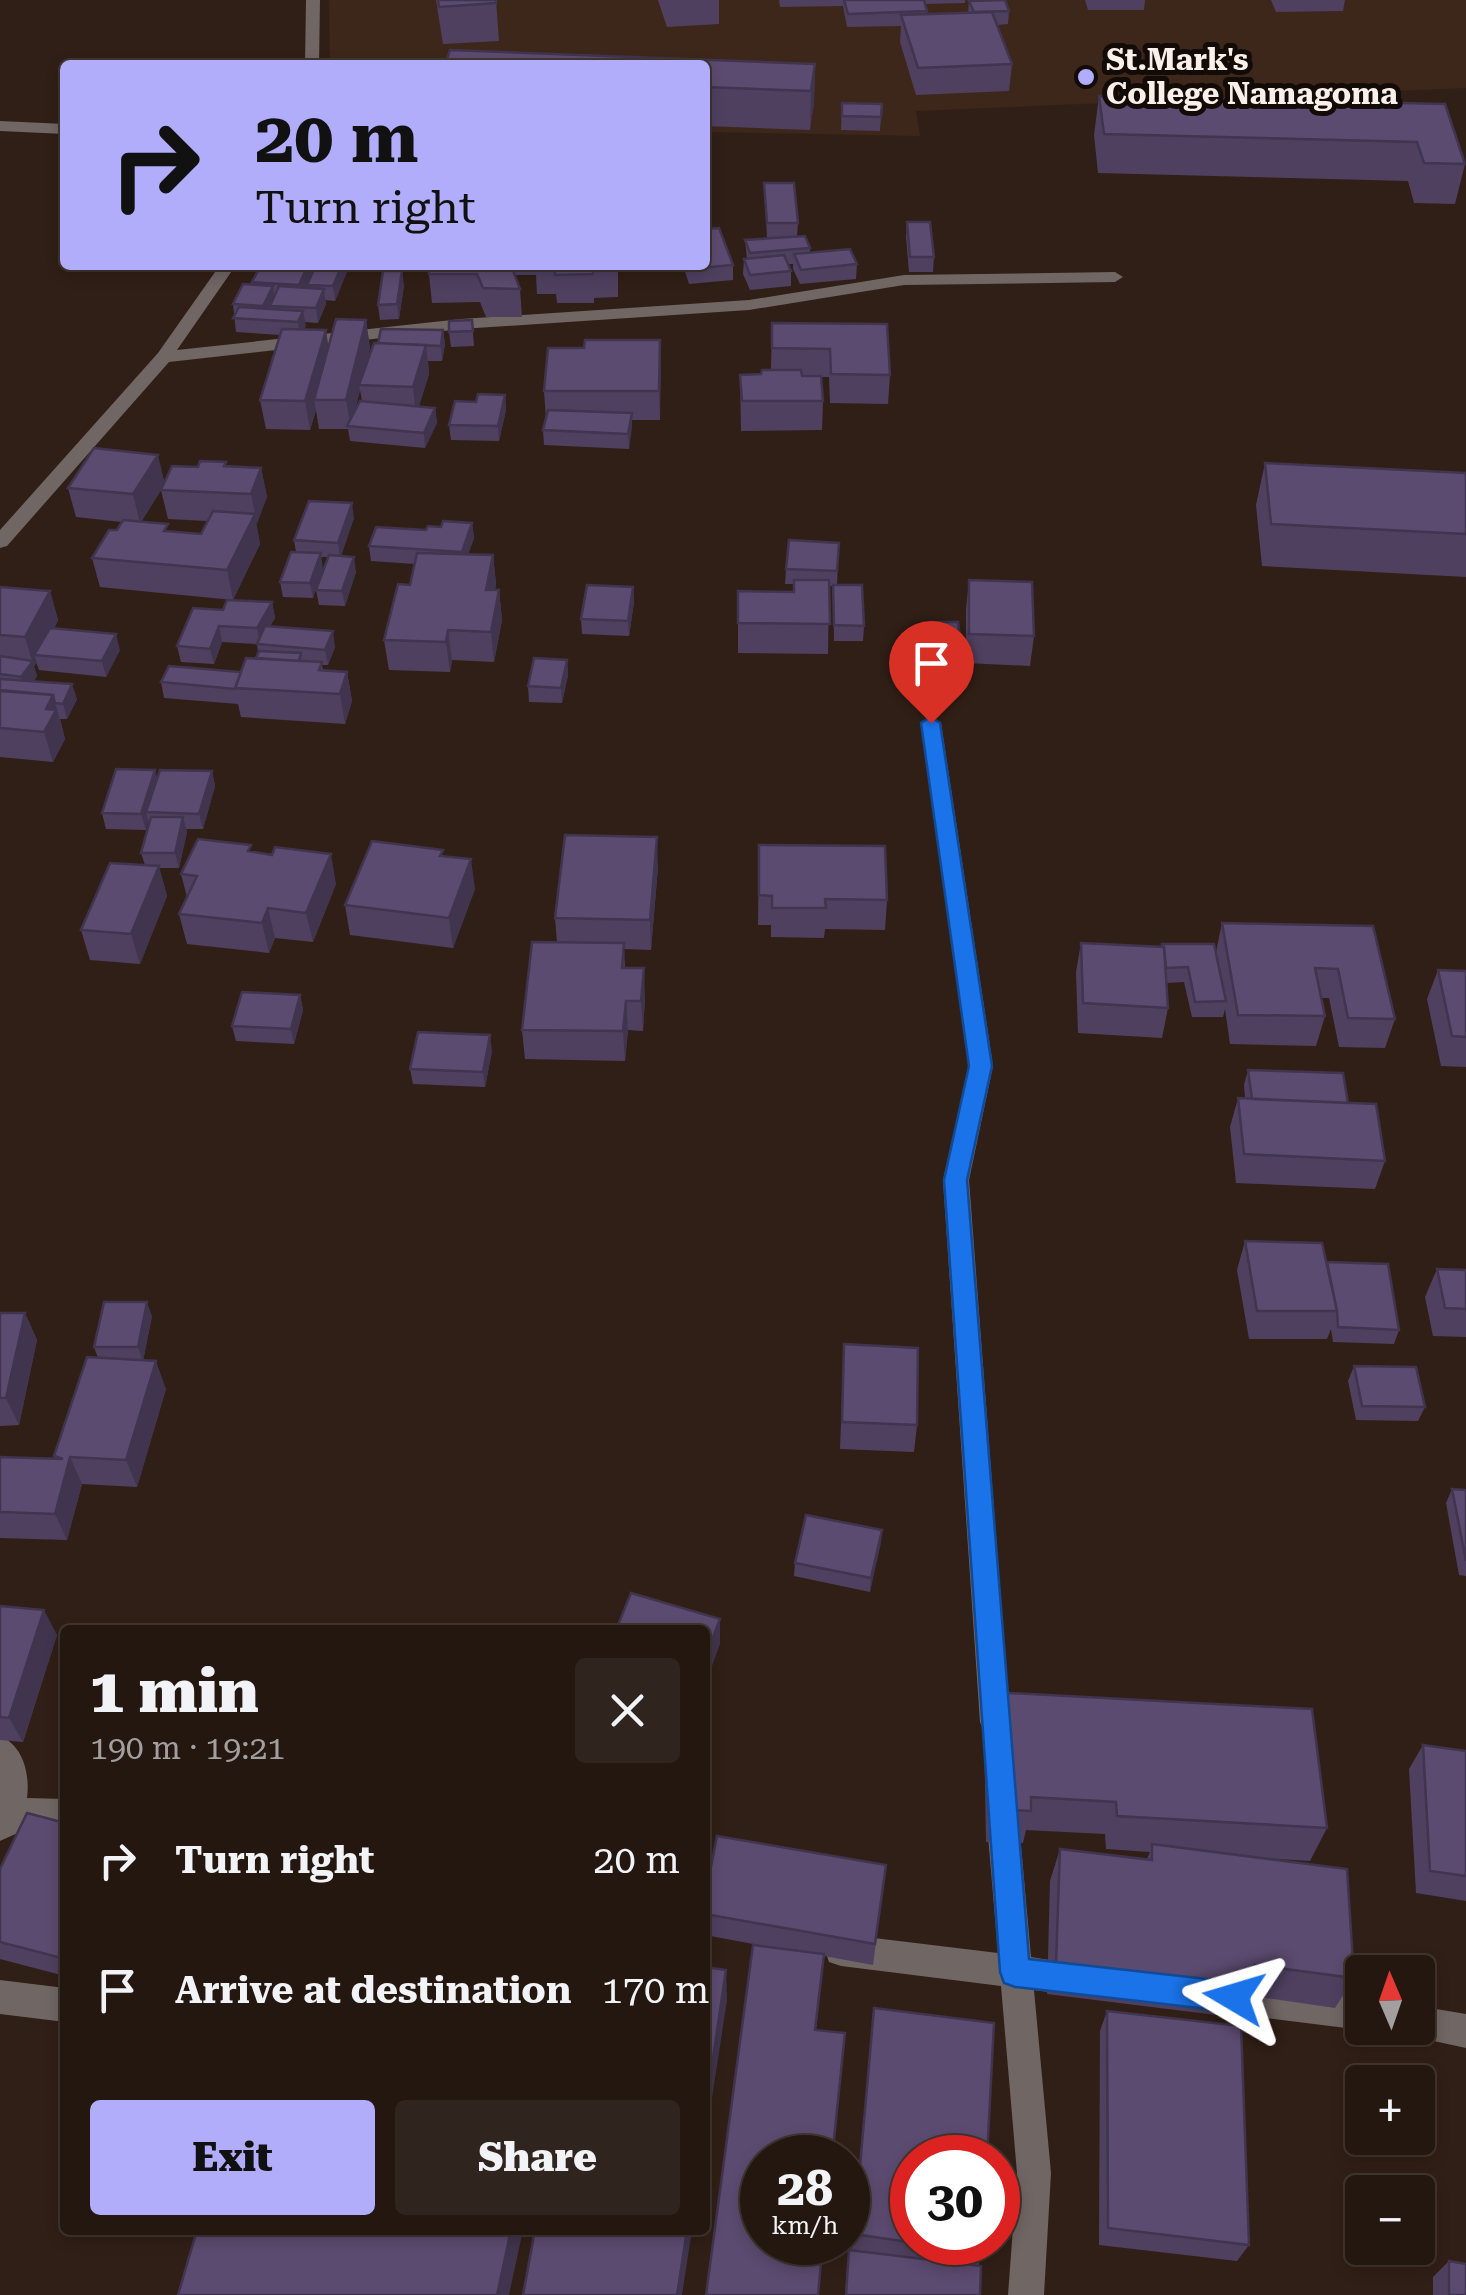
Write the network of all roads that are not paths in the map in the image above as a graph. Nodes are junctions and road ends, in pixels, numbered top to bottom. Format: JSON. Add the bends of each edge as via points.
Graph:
{"nodes":[{"id":1,"x":313,"y":0,"type":"edge"},
{"id":2,"x":312,"y":60,"type":"edge"},
{"id":3,"x":0,"y":126,"type":"edge"},
{"id":4,"x":60,"y":130,"type":"edge"},
{"id":5,"x":225,"y":270,"type":"edge"},
{"id":6,"x":1115,"y":277,"type":"dead end"},
{"id":7,"x":164,"y":357,"type":"junction"},
{"id":8,"x":0,"y":542,"type":"edge"},
{"id":9,"x":931,"y":723,"type":"dead end"},
{"id":10,"x":0,"y":1751,"type":"edge"},
{"id":11,"x":60,"y":1813,"type":"edge"},
{"id":12,"x":4,"y":1821,"type":"edge"},
{"id":13,"x":803,"y":1944,"type":"edge"},
{"id":14,"x":1015,"y":1972,"type":"junction"},
{"id":15,"x":1112,"y":1983,"type":"edge"},
{"id":16,"x":1189,"y":1992,"type":"edge"},
{"id":17,"x":0,"y":1997,"type":"edge"},
{"id":18,"x":60,"y":2004,"type":"edge"},
{"id":19,"x":1345,"y":2011,"type":"edge"},
{"id":20,"x":1435,"y":2025,"type":"edge"},
{"id":21,"x":1466,"y":2031,"type":"edge"},
{"id":22,"x":1026,"y":2295,"type":"edge"}],
"edges":[{"from":1,"to":2,"type":"street"},
{"from":3,"to":4,"type":"street"},
{"from":5,"to":7,"type":"street"},
{"from":6,"to":7,"type":"street","via":[[904,280],[749,305],[461,324]]},
{"from":7,"to":8,"type":"street"},
{"from":9,"to":14,"type":"street","via":[[980,1066],[956,1180]]},
{"from":10,"to":12,"type":"street","via":[[14,1776]]},
{"from":11,"to":12,"type":"street","via":[[44,1810]]},
{"from":13,"to":14,"type":"street"},
{"from":14,"to":15,"type":"street"},
{"from":14,"to":22,"type":"street","via":[[1034,2173]]},
{"from":16,"to":19,"type":"street"},
{"from":17,"to":18,"type":"street"},
{"from":20,"to":21,"type":"street"}]}
